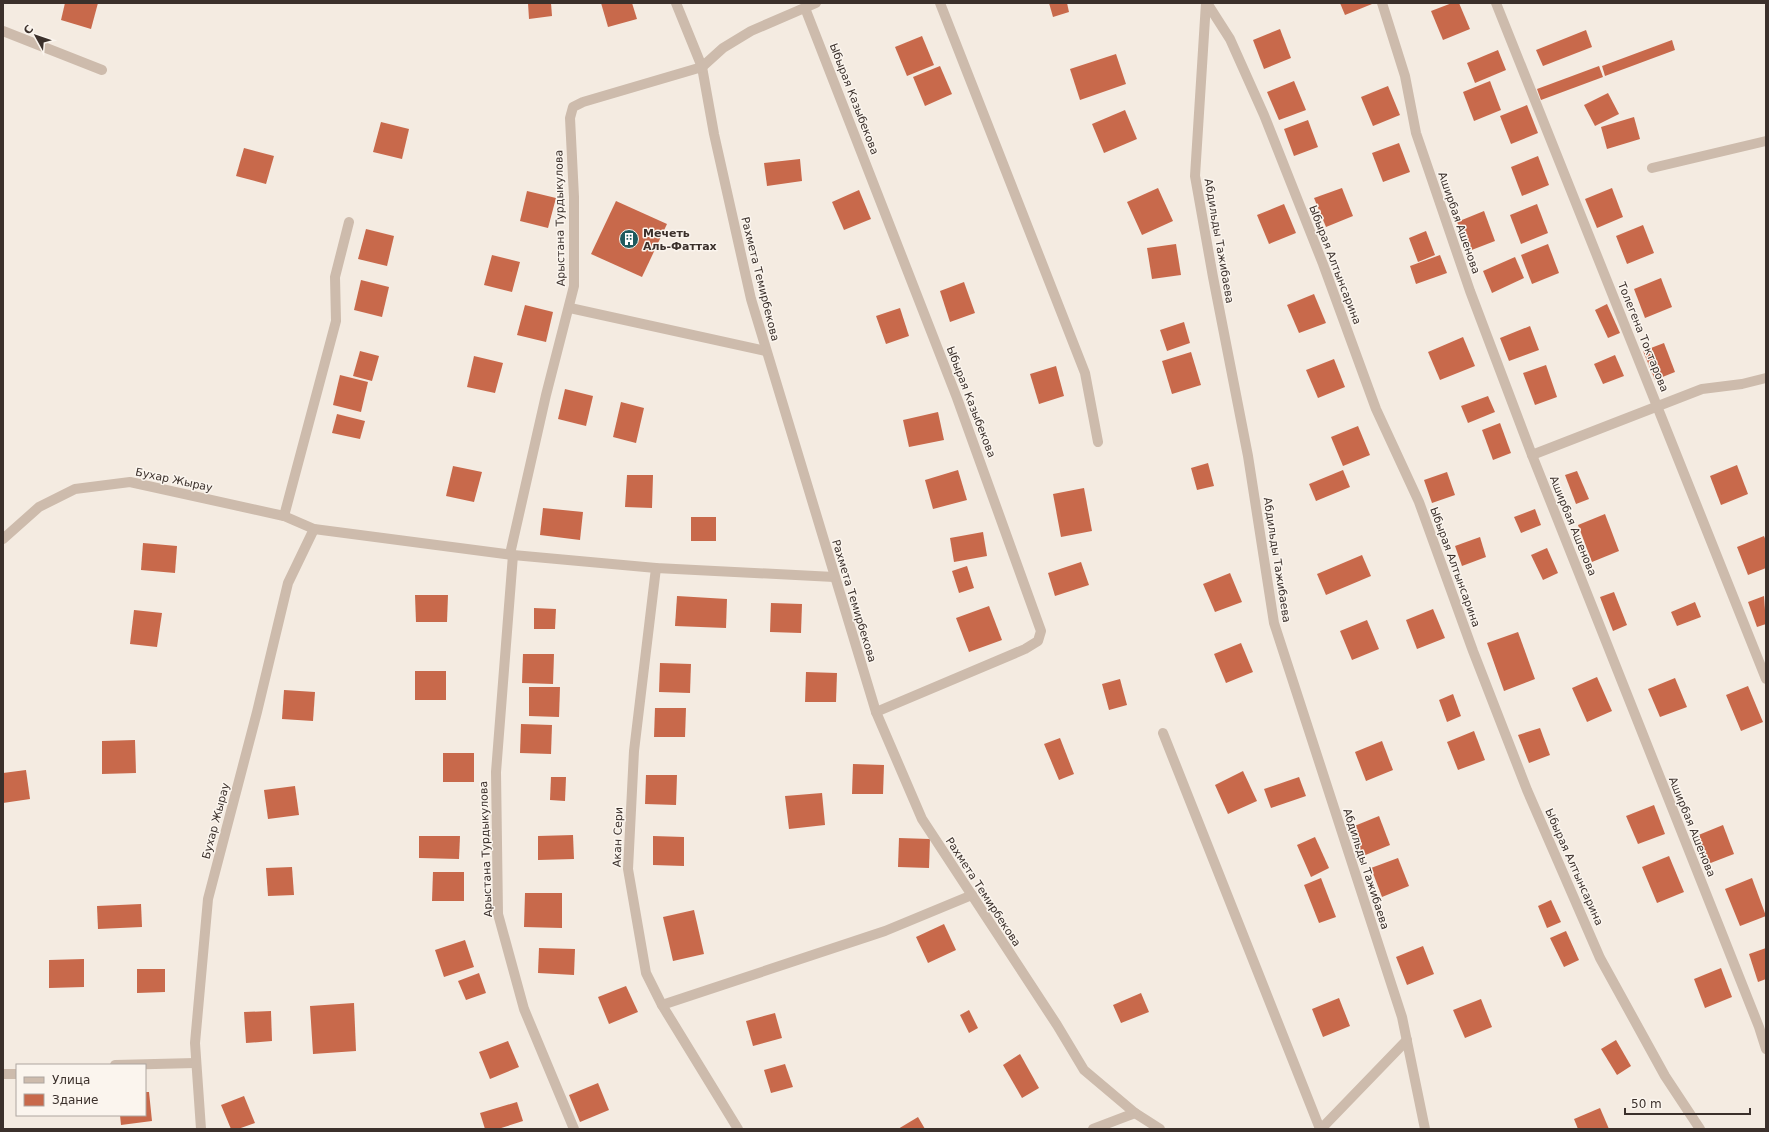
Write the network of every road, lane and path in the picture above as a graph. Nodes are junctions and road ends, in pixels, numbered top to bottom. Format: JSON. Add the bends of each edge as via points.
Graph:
{"nodes":[{"id":1,"x":676,"y":3,"type":"edge"},
{"id":2,"x":816,"y":3,"type":"edge"},
{"id":3,"x":940,"y":3,"type":"edge"},
{"id":4,"x":1206,"y":3,"type":"edge"},
{"id":5,"x":1382,"y":3,"type":"edge"},
{"id":6,"x":1496,"y":3,"type":"edge"},
{"id":7,"x":805,"y":8,"type":"junction"},
{"id":8,"x":3,"y":31,"type":"edge"},
{"id":9,"x":702,"y":67,"type":"junction"},
{"id":10,"x":102,"y":70,"type":"dead end"},
{"id":11,"x":1766,"y":141,"type":"edge"},
{"id":12,"x":1652,"y":168,"type":"dead end"},
{"id":13,"x":349,"y":222,"type":"dead end"},
{"id":14,"x":570,"y":308,"type":"junction"},
{"id":15,"x":766,"y":351,"type":"junction"},
{"id":16,"x":1766,"y":378,"type":"edge"},
{"id":17,"x":1657,"y":406,"type":"junction"},
{"id":18,"x":1098,"y":442,"type":"dead end"},
{"id":19,"x":1532,"y":455,"type":"junction"},
{"id":20,"x":284,"y":516,"type":"junction"},
{"id":21,"x":314,"y":529,"type":"junction"},
{"id":22,"x":3,"y":539,"type":"edge"},
{"id":23,"x":512,"y":554,"type":"junction"},
{"id":24,"x":656,"y":568,"type":"junction"},
{"id":25,"x":834,"y":577,"type":"junction"},
{"id":26,"x":1766,"y":680,"type":"edge"},
{"id":27,"x":876,"y":712,"type":"junction"},
{"id":28,"x":1163,"y":733,"type":"dead end"},
{"id":29,"x":972,"y":895,"type":"junction"},
{"id":30,"x":662,"y":1005,"type":"junction"},
{"id":31,"x":1407,"y":1040,"type":"junction"},
{"id":32,"x":1766,"y":1050,"type":"edge"},
{"id":33,"x":195,"y":1063,"type":"junction"},
{"id":34,"x":146,"y":1064,"type":"edge"},
{"id":35,"x":3,"y":1074,"type":"edge"},
{"id":36,"x":16,"y":1074,"type":"edge"},
{"id":37,"x":1135,"y":1113,"type":"junction"},
{"id":38,"x":201,"y":1129,"type":"edge"},
{"id":39,"x":574,"y":1129,"type":"edge"},
{"id":40,"x":738,"y":1129,"type":"edge"},
{"id":41,"x":1093,"y":1129,"type":"edge"},
{"id":42,"x":1160,"y":1129,"type":"edge"},
{"id":43,"x":1320,"y":1129,"type":"edge"},
{"id":44,"x":1425,"y":1129,"type":"edge"},
{"id":45,"x":1700,"y":1129,"type":"edge"}],
"edges":[{"from":1,"to":9,"type":"street","name":"Рахмета Темирбекова"},
{"from":2,"to":7,"type":"street"},
{"from":3,"to":18,"type":"street","via":[[1085,373]]},
{"from":4,"to":31,"type":"street","name":"Абдильды Тажибаева","via":[[1195,176],[1248,456],[1274,623],[1400,1009]]},
{"from":4,"to":45,"type":"street","name":"Ыбырая Алтынсарина","via":[[1230,39],[1264,116],[1323,264],[1376,409],[1419,502],[1527,790],[1600,958],[1665,1076]]},
{"from":5,"to":19,"type":"street","name":"Аширбая Ашенова","via":[[1405,76],[1416,133],[1470,290]]},
{"from":6,"to":17,"type":"street","name":"Толегена Токтарова"},
{"from":7,"to":9,"type":"street","via":[[745,35],[723,48]]},
{"from":7,"to":27,"type":"street","name":"Ыбырая Казыбекова","via":[[957,398],[1041,631],[1038,641],[1025,649]]},
{"from":8,"to":10,"type":"street"},
{"from":9,"to":14,"type":"street","name":"Арыстана Турдыкулова","via":[[573,107],[570,118],[574,197],[574,286]]},
{"from":9,"to":15,"type":"street","name":"Рахмета Темирбекова","via":[[714,134],[749,291]]},
{"from":11,"to":12,"type":"street"},
{"from":13,"to":20,"type":"street","via":[[335,277],[336,321]]},
{"from":14,"to":15,"type":"street"},
{"from":14,"to":23,"type":"street","name":"Арыстана Турдыкулова","via":[[546,395]]},
{"from":15,"to":25,"type":"street","name":"Рахмета Темирбекова"},
{"from":16,"to":17,"type":"street","via":[[1702,389]]},
{"from":17,"to":19,"type":"street"},
{"from":17,"to":26,"type":"street","name":"Толегена Токтарова"},
{"from":19,"to":32,"type":"street","name":"Аширбая Ашенова"},
{"from":20,"to":21,"type":"street","name":"Бухар Жырау"},
{"from":20,"to":22,"type":"street","name":"Бухар Жырау","via":[[130,482],[75,489],[39,507]]},
{"from":21,"to":23,"type":"street","name":"Бухар Жырау"},
{"from":21,"to":33,"type":"street","name":"Бухар Жырау","via":[[288,583],[208,898]]},
{"from":23,"to":24,"type":"street","name":"Бухар Жырау"},
{"from":23,"to":39,"type":"street","name":"Арыстана Турдыкулова","via":[[496,772],[498,914],[524,1009]]},
{"from":24,"to":25,"type":"street","name":"Бухар Жырау"},
{"from":24,"to":30,"type":"street","name":"Акан Сери","via":[[634,751],[628,869],[646,973]]},
{"from":25,"to":27,"type":"street","name":"Рахмета Темирбекова"},
{"from":27,"to":29,"type":"street","name":"Рахмета Темирбекова","via":[[922,819]]},
{"from":28,"to":43,"type":"street"},
{"from":29,"to":30,"type":"street","via":[[885,931]]},
{"from":29,"to":37,"type":"street","name":"Рахмета Темирбекова","via":[[1084,1070]]},
{"from":30,"to":40,"type":"street","name":"Акан Сери"},
{"from":31,"to":43,"type":"street"},
{"from":31,"to":44,"type":"street","name":"Абдильды Тажибаева"},
{"from":33,"to":34,"type":"street"},
{"from":33,"to":38,"type":"street","name":"Бухар Жырау"},
{"from":35,"to":36,"type":"street"},
{"from":37,"to":41,"type":"street"},
{"from":37,"to":42,"type":"street","name":"Рахмета Темирбекова"}]}
